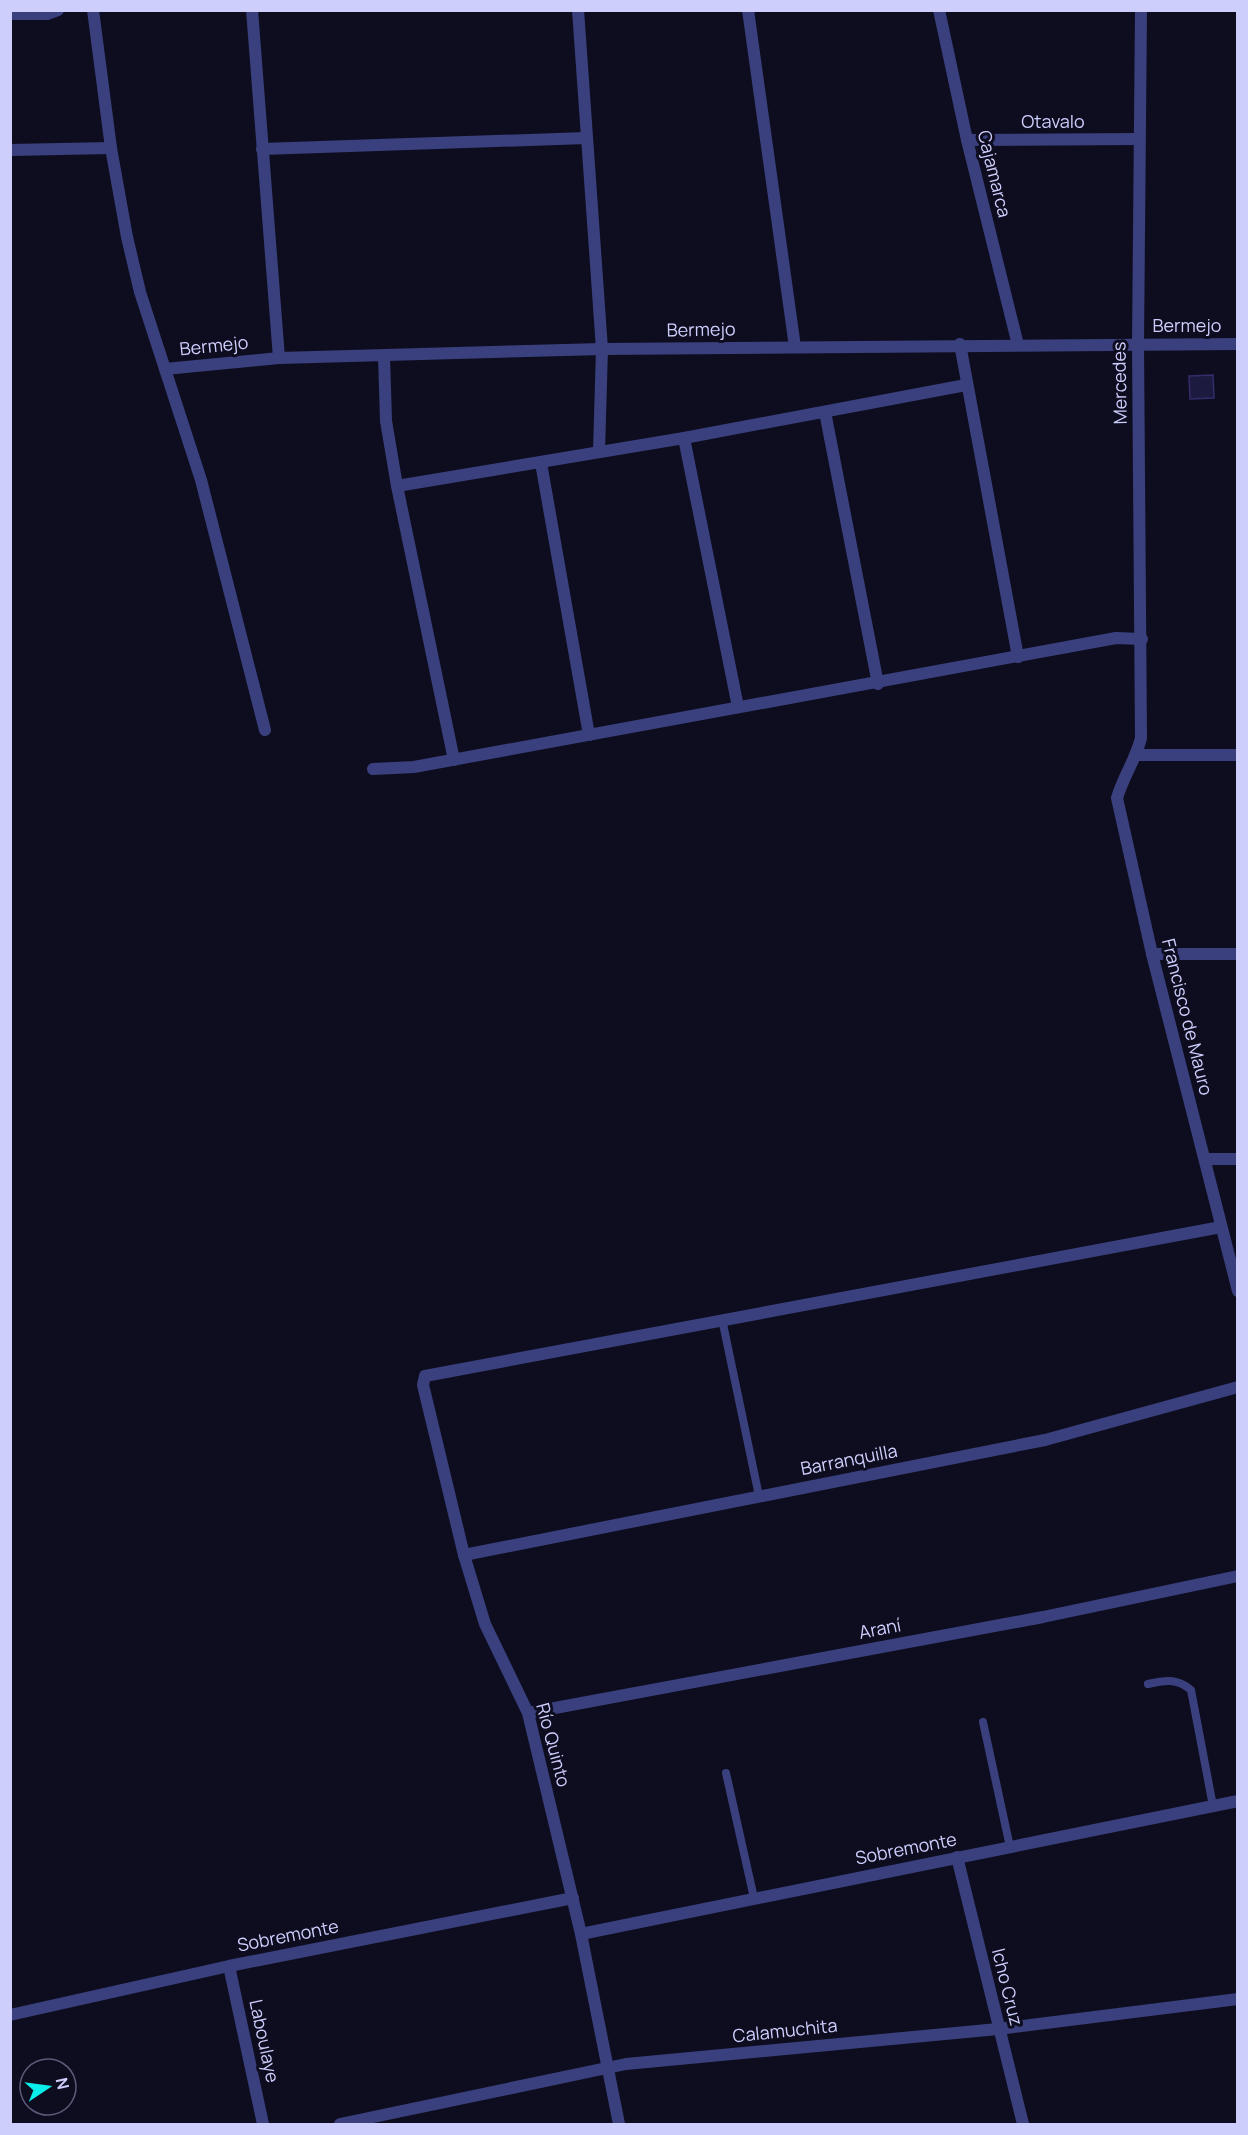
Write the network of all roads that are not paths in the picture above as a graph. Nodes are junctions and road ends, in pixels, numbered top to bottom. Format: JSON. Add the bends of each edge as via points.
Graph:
{"nodes":[{"id":1,"x":58,"y":10,"type":"edge"},
{"id":2,"x":93,"y":10,"type":"edge"},
{"id":3,"x":252,"y":10,"type":"edge"},
{"id":4,"x":578,"y":10,"type":"edge"},
{"id":5,"x":748,"y":10,"type":"edge"},
{"id":6,"x":939,"y":10,"type":"edge"},
{"id":7,"x":1141,"y":10,"type":"edge"},
{"id":8,"x":10,"y":14,"type":"edge"},
{"id":9,"x":586,"y":138,"type":"junction"},
{"id":10,"x":967,"y":140,"type":"junction"},
{"id":11,"x":1139,"y":140,"type":"junction"},
{"id":12,"x":111,"y":148,"type":"junction"},
{"id":13,"x":262,"y":149,"type":"junction"},
{"id":14,"x":10,"y":150,"type":"edge"},
{"id":15,"x":960,"y":344,"type":"junction"},
{"id":16,"x":1138,"y":344,"type":"junction"},
{"id":17,"x":1238,"y":344,"type":"edge"},
{"id":18,"x":1017,"y":345,"type":"junction"},
{"id":19,"x":795,"y":347,"type":"junction"},
{"id":20,"x":602,"y":349,"type":"junction"},
{"id":21,"x":384,"y":356,"type":"junction"},
{"id":22,"x":279,"y":358,"type":"junction"},
{"id":23,"x":165,"y":369,"type":"junction"},
{"id":24,"x":966,"y":385,"type":"junction"},
{"id":25,"x":825,"y":412,"type":"junction"},
{"id":26,"x":684,"y":438,"type":"junction"},
{"id":27,"x":599,"y":452,"type":"junction"},
{"id":28,"x":541,"y":463,"type":"junction"},
{"id":29,"x":397,"y":486,"type":"junction"},
{"id":30,"x":1142,"y":639,"type":"junction"},
{"id":31,"x":1018,"y":657,"type":"junction"},
{"id":32,"x":878,"y":684,"type":"junction"},
{"id":33,"x":738,"y":707,"type":"junction"},
{"id":34,"x":265,"y":730,"type":"dead end"},
{"id":35,"x":589,"y":735,"type":"junction"},
{"id":36,"x":1137,"y":755,"type":"junction"},
{"id":37,"x":1238,"y":755,"type":"edge"},
{"id":38,"x":454,"y":760,"type":"junction"},
{"id":39,"x":373,"y":769,"type":"dead end"},
{"id":40,"x":1152,"y":954,"type":"junction"},
{"id":41,"x":1238,"y":954,"type":"edge"},
{"id":42,"x":1206,"y":1159,"type":"junction"},
{"id":43,"x":1238,"y":1160,"type":"edge"},
{"id":44,"x":1221,"y":1227,"type":"junction"},
{"id":45,"x":1238,"y":1291,"type":"edge"},
{"id":46,"x":722,"y":1319,"type":"junction"},
{"id":47,"x":1238,"y":1387,"type":"edge"},
{"id":48,"x":759,"y":1496,"type":"junction"},
{"id":49,"x":464,"y":1555,"type":"junction"},
{"id":50,"x":1238,"y":1576,"type":"edge"},
{"id":51,"x":1148,"y":1684,"type":"dead end"},
{"id":52,"x":528,"y":1713,"type":"junction"},
{"id":53,"x":983,"y":1722,"type":"dead end"},
{"id":54,"x":726,"y":1773,"type":"dead end"},
{"id":55,"x":1238,"y":1801,"type":"edge"},
{"id":56,"x":1213,"y":1806,"type":"junction"},
{"id":57,"x":1010,"y":1847,"type":"junction"},
{"id":58,"x":957,"y":1857,"type":"junction"},
{"id":59,"x":573,"y":1898,"type":"junction"},
{"id":60,"x":754,"y":1898,"type":"junction"},
{"id":61,"x":581,"y":1934,"type":"junction"},
{"id":62,"x":229,"y":1966,"type":"junction"},
{"id":63,"x":1238,"y":1999,"type":"edge"},
{"id":64,"x":10,"y":2015,"type":"edge"},
{"id":65,"x":998,"y":2029,"type":"junction"},
{"id":66,"x":607,"y":2068,"type":"junction"},
{"id":67,"x":263,"y":2124,"type":"edge"},
{"id":68,"x":340,"y":2124,"type":"edge"},
{"id":69,"x":619,"y":2124,"type":"edge"},
{"id":70,"x":1023,"y":2124,"type":"edge"}],
"edges":[{"from":1,"to":8,"type":"street","via":[[47,14]]},
{"from":2,"to":12,"type":"street"},
{"from":3,"to":13,"type":"street"},
{"from":4,"to":9,"type":"street"},
{"from":5,"to":19,"type":"street"},
{"from":6,"to":10,"type":"street","name":"Cajamarca"},
{"from":7,"to":11,"type":"street","name":"Mercedes"},
{"from":9,"to":13,"type":"street"},
{"from":9,"to":20,"type":"street"},
{"from":10,"to":11,"type":"street","name":"Otavalo"},
{"from":10,"to":18,"type":"street","name":"Cajamarca"},
{"from":11,"to":16,"type":"street","name":"Mercedes"},
{"from":12,"to":14,"type":"street"},
{"from":12,"to":23,"type":"street","via":[[140,292]]},
{"from":13,"to":22,"type":"street"},
{"from":15,"to":18,"type":"street","name":"Bermejo"},
{"from":15,"to":19,"type":"street","name":"Bermejo"},
{"from":15,"to":24,"type":"street"},
{"from":16,"to":17,"type":"street","name":"Bermejo"},
{"from":16,"to":18,"type":"street","name":"Bermejo"},
{"from":16,"to":30,"type":"street","name":"Mercedes"},
{"from":19,"to":20,"type":"street","name":"Bermejo"},
{"from":20,"to":21,"type":"street","name":"Bermejo"},
{"from":20,"to":27,"type":"street"},
{"from":21,"to":22,"type":"street","name":"Bermejo"},
{"from":21,"to":29,"type":"street","via":[[386,421]]},
{"from":22,"to":23,"type":"street","name":"Bermejo"},
{"from":23,"to":34,"type":"street","via":[[201,480]]},
{"from":24,"to":25,"type":"street"},
{"from":24,"to":31,"type":"street"},
{"from":25,"to":26,"type":"street"},
{"from":25,"to":32,"type":"street"},
{"from":26,"to":27,"type":"street"},
{"from":26,"to":33,"type":"street"},
{"from":27,"to":28,"type":"street"},
{"from":28,"to":29,"type":"street"},
{"from":28,"to":35,"type":"street"},
{"from":29,"to":38,"type":"street"},
{"from":30,"to":31,"type":"street","via":[[1116,638]]},
{"from":30,"to":36,"type":"street","name":"Mercedes","via":[[1141,738]]},
{"from":31,"to":32,"type":"street"},
{"from":32,"to":33,"type":"street"},
{"from":33,"to":35,"type":"street"},
{"from":35,"to":38,"type":"street"},
{"from":36,"to":37,"type":"street"},
{"from":36,"to":40,"type":"street","name":"Francisco de Mauro","via":[[1117,798]]},
{"from":38,"to":39,"type":"street"},
{"from":40,"to":41,"type":"street"},
{"from":40,"to":42,"type":"street","name":"Francisco de Mauro"},
{"from":42,"to":43,"type":"street"},
{"from":42,"to":44,"type":"street","name":"Francisco de Mauro"},
{"from":44,"to":45,"type":"street","name":"Francisco de Mauro"},
{"from":44,"to":46,"type":"street"},
{"from":46,"to":48,"type":"lane"},
{"from":46,"to":49,"type":"street","name":"Río Quinto","via":[[425,1376],[423,1385]]},
{"from":47,"to":48,"type":"street","name":"Barranquilla","via":[[1045,1440]]},
{"from":48,"to":49,"type":"street","name":"Barranquilla"},
{"from":49,"to":52,"type":"street","name":"Río Quinto","via":[[485,1624]]},
{"from":50,"to":52,"type":"street","name":"Araní","via":[[1043,1617]]},
{"from":51,"to":56,"type":"lane","via":[[1182,1682],[1191,1690]]},
{"from":52,"to":59,"type":"street","name":"Río Quinto"},
{"from":53,"to":57,"type":"lane"},
{"from":54,"to":60,"type":"lane"},
{"from":55,"to":56,"type":"street","name":"Sobremonte"},
{"from":56,"to":57,"type":"street","name":"Sobremonte"},
{"from":57,"to":58,"type":"street","name":"Sobremonte"},
{"from":58,"to":60,"type":"street","name":"Sobremonte"},
{"from":58,"to":65,"type":"street","name":"Icho Cruz"},
{"from":59,"to":61,"type":"street","name":"Río Quinto"},
{"from":59,"to":62,"type":"street","name":"Sobremonte"},
{"from":60,"to":61,"type":"street","name":"Sobremonte"},
{"from":61,"to":66,"type":"street","name":"Río Quinto"},
{"from":62,"to":64,"type":"street","name":"Sobremonte"},
{"from":62,"to":67,"type":"street","name":"Laboulaye"},
{"from":63,"to":65,"type":"street","name":"Calamuchita"},
{"from":65,"to":66,"type":"street","name":"Calamuchita"},
{"from":65,"to":70,"type":"street","name":"Icho Cruz"},
{"from":66,"to":68,"type":"street","name":"Calamuchita"},
{"from":66,"to":69,"type":"street","name":"Río Quinto"}]}
